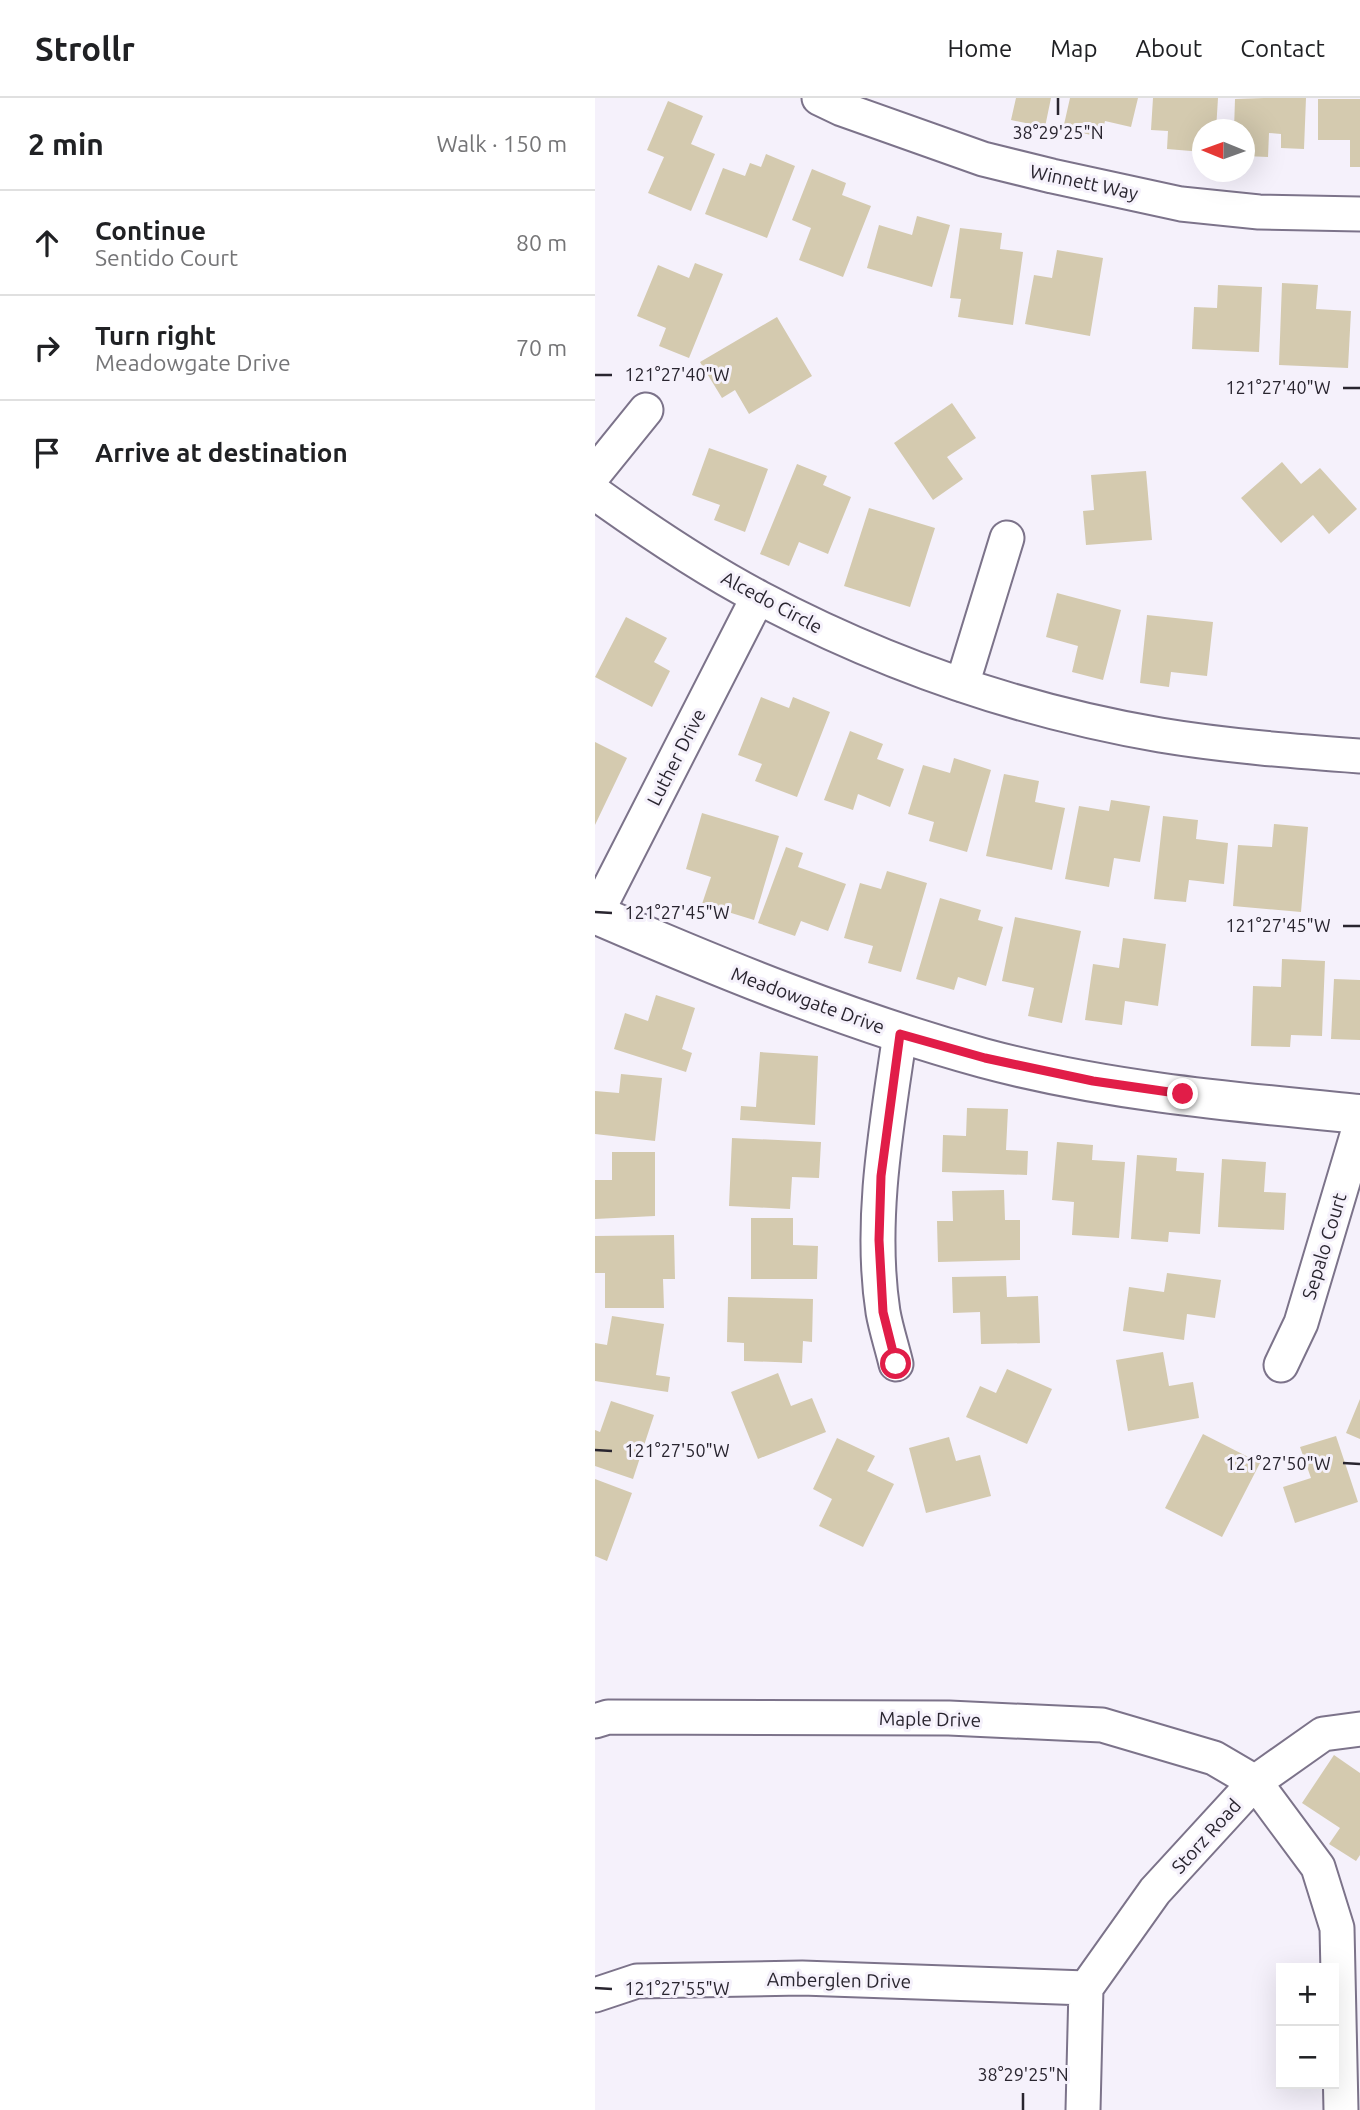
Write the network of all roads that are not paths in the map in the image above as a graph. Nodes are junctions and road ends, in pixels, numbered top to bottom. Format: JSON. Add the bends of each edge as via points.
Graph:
{"nodes":[{"id":1,"x":819,"y":98,"type":"edge"},
{"id":2,"x":1360,"y":214,"type":"edge"},
{"id":3,"x":646,"y":410,"type":"dead end"},
{"id":4,"x":595,"y":473,"type":"edge"},
{"id":5,"x":595,"y":493,"type":"edge"},
{"id":6,"x":1007,"y":538,"type":"dead end"},
{"id":7,"x":758,"y":597,"type":"junction"},
{"id":8,"x":962,"y":685,"type":"junction"},
{"id":9,"x":1360,"y":756,"type":"edge"},
{"id":10,"x":595,"y":915,"type":"edge"},
{"id":11,"x":900,"y":1034,"type":"junction"},
{"id":12,"x":1360,"y":1114,"type":"edge"},
{"id":13,"x":1360,"y":1125,"type":"edge"},
{"id":14,"x":896,"y":1364,"type":"dead end"},
{"id":15,"x":1281,"y":1365,"type":"dead end"},
{"id":16,"x":595,"y":1721,"type":"edge"},
{"id":17,"x":1360,"y":1729,"type":"edge"},
{"id":18,"x":1255,"y":1782,"type":"junction"},
{"id":19,"x":1086,"y":1988,"type":"junction"},
{"id":20,"x":595,"y":1995,"type":"edge"},
{"id":21,"x":1083,"y":2110,"type":"edge"},
{"id":22,"x":1341,"y":2110,"type":"edge"}],
"edges":[{"from":1,"to":2,"type":"street","name":"Winnett Way","via":[[983,159],[1077,182],[1181,204],[1259,212]]},
{"from":3,"to":4,"type":"street"},
{"from":5,"to":7,"type":"street","name":"Alcedo Circle","via":[[665,542]]},
{"from":6,"to":8,"type":"street"},
{"from":7,"to":8,"type":"street","name":"Alcedo Circle","via":[[827,632]]},
{"from":7,"to":10,"type":"street","name":"Luther Drive"},
{"from":8,"to":9,"type":"street","name":"Alcedo Circle","via":[[1068,716],[1160,735]]},
{"from":10,"to":11,"type":"street","name":"Meadowgate Drive","via":[[796,998]]},
{"from":11,"to":12,"type":"street","name":"Meadowgate Drive","via":[[1093,1081]]},
{"from":11,"to":14,"type":"street","via":[[881,1176],[879,1240],[883,1312]]},
{"from":13,"to":15,"type":"street","name":"Sepalo Court","via":[[1301,1323]]},
{"from":16,"to":18,"type":"street","name":"Maple Drive","via":[[608,1717],[949,1718],[1102,1725],[1214,1758]]},
{"from":17,"to":18,"type":"street","name":"Storz Road","via":[[1324,1734]]},
{"from":18,"to":19,"type":"street","name":"Storz Road","via":[[1155,1891]]},
{"from":18,"to":22,"type":"street","via":[[1318,1867],[1337,1928]]},
{"from":19,"to":20,"type":"street","name":"Amberglen Drive","via":[[802,1978],[637,1981]]},
{"from":19,"to":21,"type":"street"}]}
